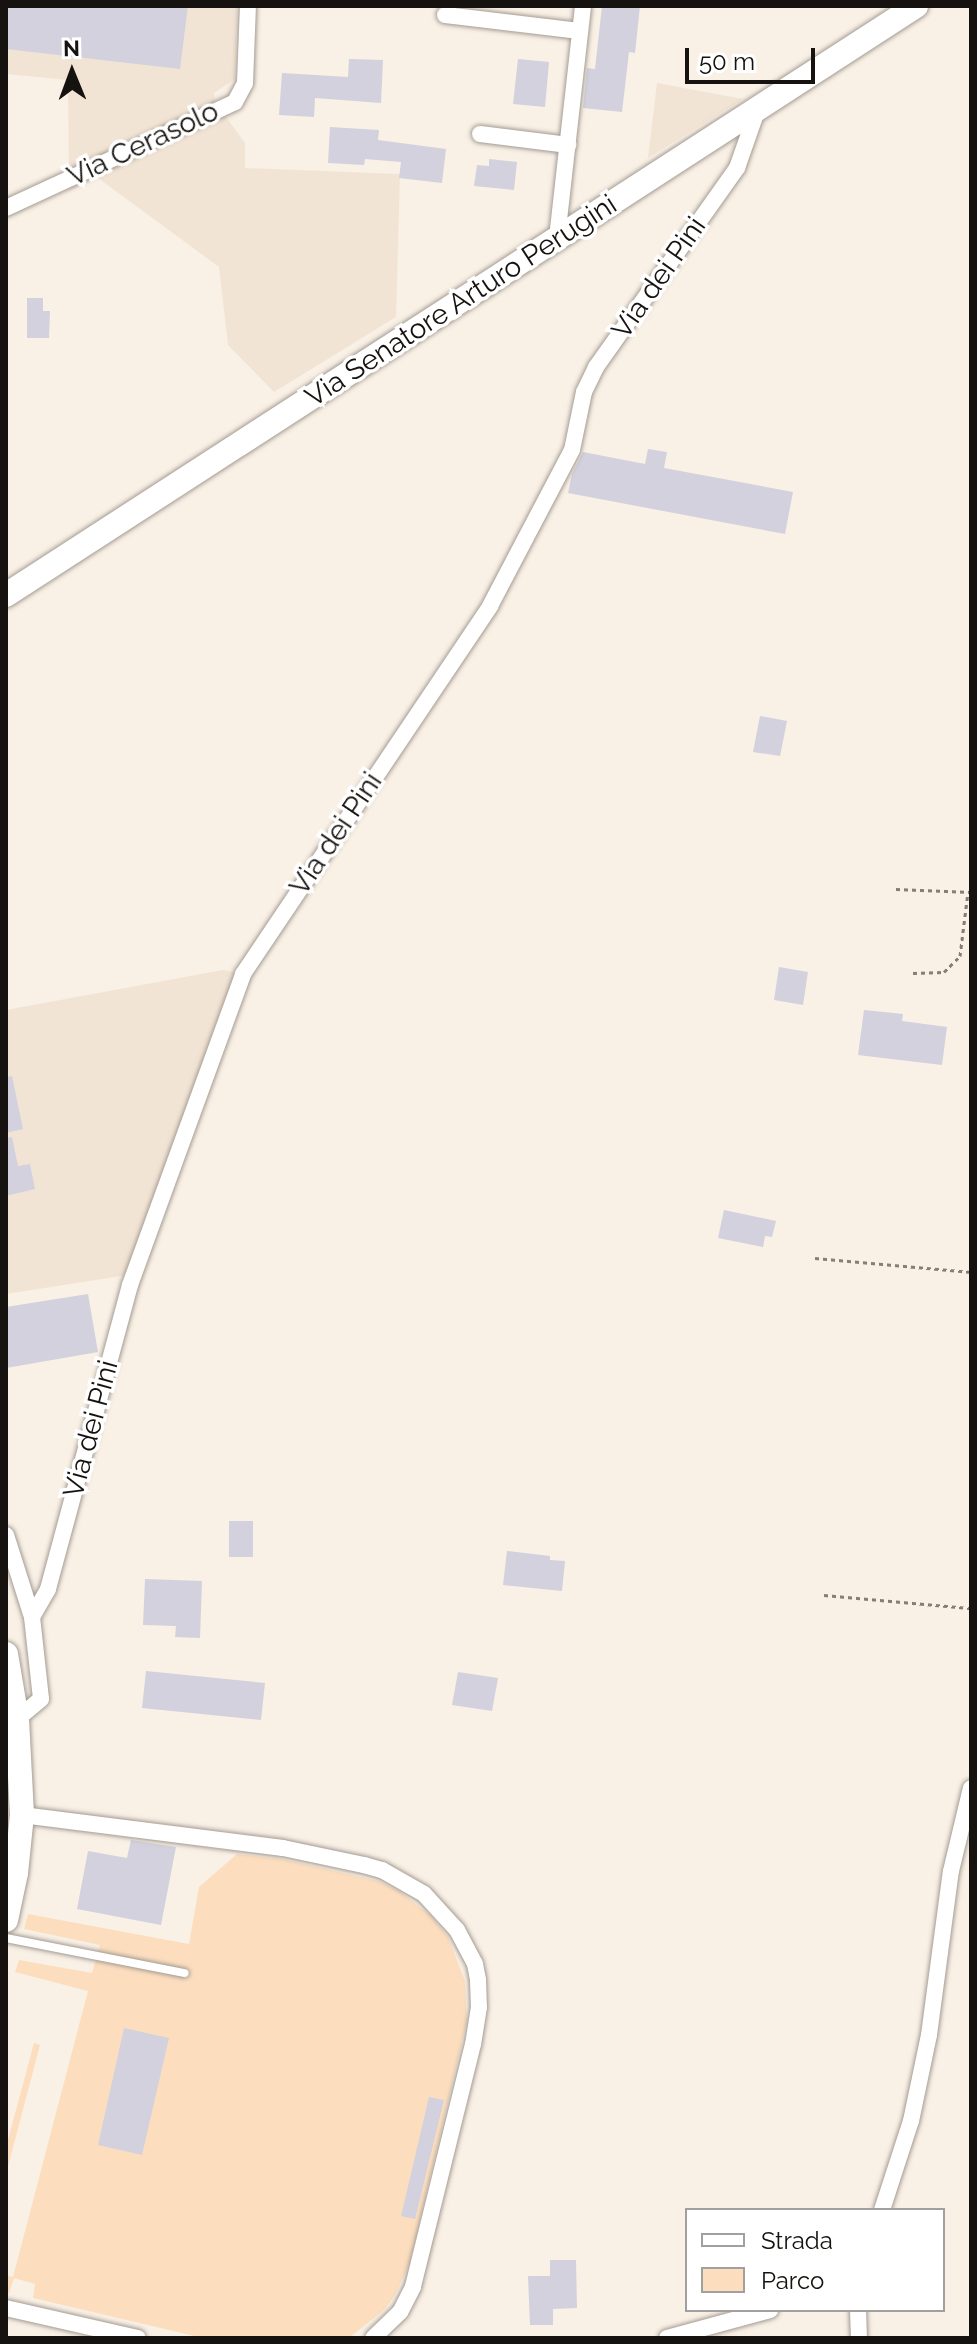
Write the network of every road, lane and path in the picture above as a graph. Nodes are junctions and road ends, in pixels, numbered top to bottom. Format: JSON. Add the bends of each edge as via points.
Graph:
{"nodes":[{"id":1,"x":248,"y":6,"type":"edge"},
{"id":2,"x":583,"y":6,"type":"edge"},
{"id":3,"x":916,"y":6,"type":"edge"},
{"id":4,"x":445,"y":15,"type":"dead end"},
{"id":5,"x":580,"y":31,"type":"junction"},
{"id":6,"x":758,"y":108,"type":"junction"},
{"id":7,"x":480,"y":134,"type":"dead end"},
{"id":8,"x":568,"y":145,"type":"junction"},
{"id":9,"x":6,"y":208,"type":"edge"},
{"id":10,"x":557,"y":238,"type":"junction"},
{"id":11,"x":6,"y":595,"type":"edge"},
{"id":12,"x":896,"y":889,"type":"dead end"},
{"id":13,"x":970,"y":892,"type":"edge"},
{"id":14,"x":913,"y":973,"type":"dead end"},
{"id":15,"x":815,"y":1258,"type":"dead end"},
{"id":16,"x":971,"y":1272,"type":"edge"},
{"id":17,"x":6,"y":1535,"type":"edge"},
{"id":18,"x":824,"y":1595,"type":"dead end"},
{"id":19,"x":971,"y":1608,"type":"edge"},
{"id":20,"x":32,"y":1617,"type":"junction"},
{"id":21,"x":6,"y":1654,"type":"edge"},
{"id":22,"x":17,"y":1719,"type":"junction"},
{"id":23,"x":971,"y":1788,"type":"edge"},
{"id":24,"x":22,"y":1815,"type":"junction"},
{"id":25,"x":6,"y":1920,"type":"edge"},
{"id":26,"x":6,"y":1938,"type":"edge"},
{"id":27,"x":185,"y":1973,"type":"dead end"},
{"id":28,"x":883,"y":2208,"type":"edge"},
{"id":29,"x":6,"y":2308,"type":"edge"},
{"id":30,"x":763,"y":2312,"type":"edge"},
{"id":31,"x":858,"y":2312,"type":"edge"},
{"id":32,"x":138,"y":2338,"type":"edge"},
{"id":33,"x":373,"y":2338,"type":"edge"},
{"id":34,"x":667,"y":2338,"type":"edge"},
{"id":35,"x":859,"y":2338,"type":"edge"}],
"edges":[{"from":1,"to":9,"type":"street","name":"Via Cerasolo","via":[[245,83],[235,102]]},
{"from":2,"to":5,"type":"street"},
{"from":3,"to":6,"type":"street","name":"Via Senatore Arturo Perugini"},
{"from":4,"to":5,"type":"street"},
{"from":5,"to":8,"type":"street"},
{"from":6,"to":10,"type":"street","name":"Via Senatore Arturo Perugini"},
{"from":6,"to":20,"type":"street","name":"Via dei Pini","via":[[737,168],[596,367],[584,392],[572,450],[490,606],[243,974],[130,1285],[48,1589]]},
{"from":7,"to":8,"type":"street"},
{"from":8,"to":10,"type":"street"},
{"from":10,"to":11,"type":"street","name":"Via Senatore Arturo Perugini"},
{"from":12,"to":13,"type":"path"},
{"from":13,"to":14,"type":"path","via":[[960,956],[944,972]]},
{"from":15,"to":16,"type":"path"},
{"from":17,"to":20,"type":"street"},
{"from":18,"to":19,"type":"path"},
{"from":20,"to":22,"type":"street","via":[[41,1699]]},
{"from":21,"to":22,"type":"street"},
{"from":22,"to":24,"type":"street"},
{"from":23,"to":28,"type":"street","via":[[951,1871],[911,2121]]},
{"from":24,"to":25,"type":"street"},
{"from":24,"to":33,"type":"street","via":[[283,1848],[364,1865],[424,1894],[457,1930],[478,1980],[473,2044],[413,2287],[400,2312]]},
{"from":26,"to":27,"type":"lane"},
{"from":29,"to":32,"type":"street"},
{"from":30,"to":34,"type":"street"},
{"from":31,"to":35,"type":"street"}]}
